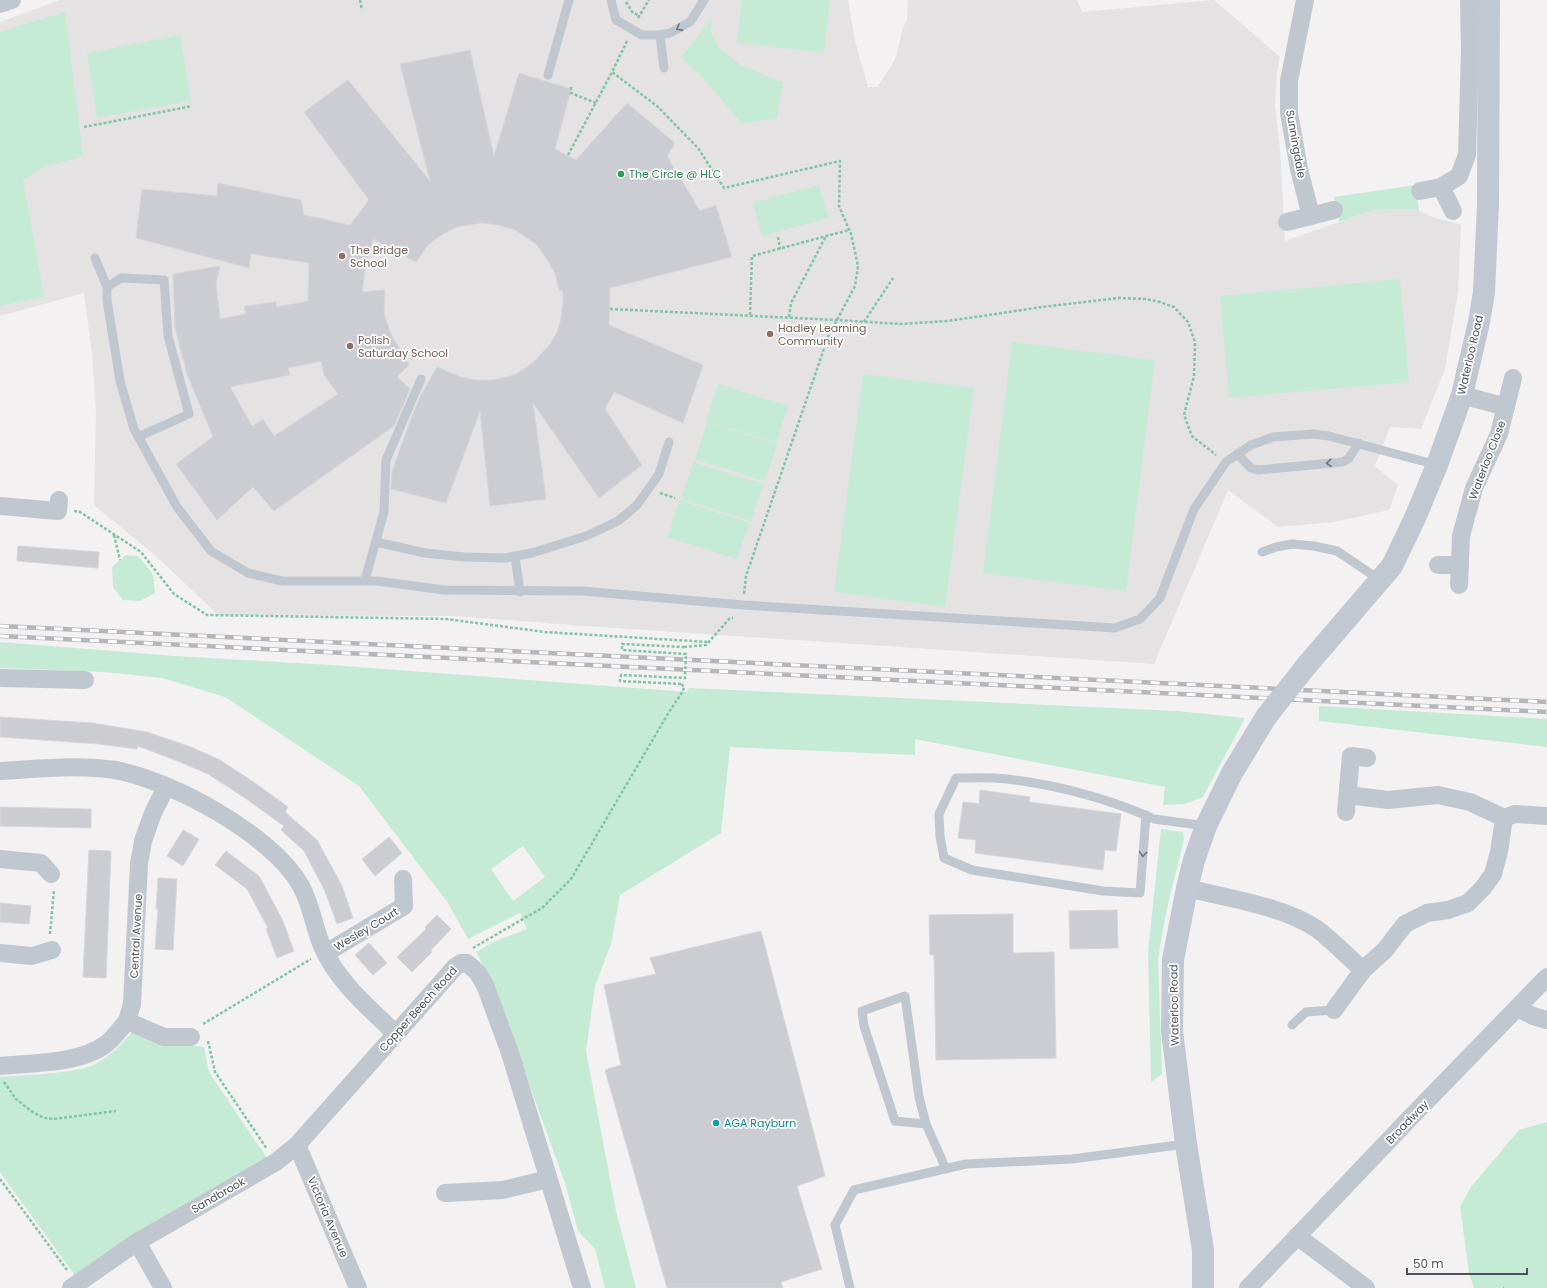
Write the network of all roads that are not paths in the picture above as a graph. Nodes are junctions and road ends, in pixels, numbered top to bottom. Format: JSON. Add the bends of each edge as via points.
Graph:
{"nodes":[{"id":1,"x":12,"y":0,"type":"edge"},
{"id":2,"x":569,"y":0,"type":"edge"},
{"id":3,"x":611,"y":0,"type":"edge"},
{"id":4,"x":704,"y":0,"type":"edge"},
{"id":5,"x":1305,"y":0,"type":"edge"},
{"id":6,"x":1469,"y":0,"type":"edge"},
{"id":7,"x":1489,"y":0,"type":"edge"},
{"id":8,"x":0,"y":4,"type":"edge"},
{"id":9,"x":660,"y":35,"type":"junction"},
{"id":10,"x":664,"y":68,"type":"dead end"},
{"id":11,"x":548,"y":75,"type":"dead end"},
{"id":12,"x":1441,"y":187,"type":"junction"},
{"id":13,"x":1420,"y":191,"type":"dead end"},
{"id":14,"x":1334,"y":210,"type":"dead end"},
{"id":15,"x":1453,"y":211,"type":"dead end"},
{"id":16,"x":1311,"y":216,"type":"junction"},
{"id":17,"x":1287,"y":222,"type":"dead end"},
{"id":18,"x":95,"y":258,"type":"dead end"},
{"id":19,"x":107,"y":287,"type":"junction"},
{"id":20,"x":1513,"y":378,"type":"dead end"},
{"id":21,"x":421,"y":379,"type":"dead end"},
{"id":22,"x":1462,"y":394,"type":"junction"},
{"id":23,"x":1506,"y":407,"type":"junction"},
{"id":24,"x":138,"y":437,"type":"junction"},
{"id":25,"x":669,"y":442,"type":"dead end"},
{"id":26,"x":1360,"y":443,"type":"junction"},
{"id":27,"x":1238,"y":454,"type":"junction"},
{"id":28,"x":1437,"y":465,"type":"junction"},
{"id":29,"x":0,"y":506,"type":"edge"},
{"id":30,"x":61,"y":511,"type":"road end"},
{"id":31,"x":376,"y":542,"type":"junction"},
{"id":32,"x":1262,"y":552,"type":"dead end"},
{"id":33,"x":515,"y":556,"type":"junction"},
{"id":34,"x":1438,"y":565,"type":"dead end"},
{"id":35,"x":1460,"y":565,"type":"junction"},
{"id":36,"x":365,"y":580,"type":"junction"},
{"id":37,"x":1380,"y":580,"type":"junction"},
{"id":38,"x":1459,"y":585,"type":"dead end"},
{"id":39,"x":520,"y":592,"type":"junction"},
{"id":40,"x":0,"y":678,"type":"edge"},
{"id":41,"x":86,"y":680,"type":"dead end"},
{"id":42,"x":1367,"y":758,"type":"dead end"},
{"id":43,"x":0,"y":771,"type":"edge"},
{"id":44,"x":166,"y":787,"type":"junction"},
{"id":45,"x":1348,"y":795,"type":"junction"},
{"id":46,"x":1346,"y":812,"type":"dead end"},
{"id":47,"x":1146,"y":815,"type":"junction"},
{"id":48,"x":1547,"y":816,"type":"edge"},
{"id":49,"x":1504,"y":818,"type":"junction"},
{"id":50,"x":1206,"y":826,"type":"junction"},
{"id":51,"x":0,"y":859,"type":"edge"},
{"id":52,"x":51,"y":874,"type":"road end"},
{"id":53,"x":403,"y":879,"type":"dead end"},
{"id":54,"x":1187,"y":888,"type":"junction"},
{"id":55,"x":52,"y":950,"type":"road end"},
{"id":56,"x":0,"y":953,"type":"edge"},
{"id":57,"x":321,"y":955,"type":"junction"},
{"id":58,"x":1363,"y":970,"type":"junction"},
{"id":59,"x":1547,"y":977,"type":"edge"},
{"id":60,"x":1517,"y":1008,"type":"junction"},
{"id":61,"x":1334,"y":1010,"type":"joint"},
{"id":62,"x":1547,"y":1020,"type":"edge"},
{"id":63,"x":126,"y":1021,"type":"junction"},
{"id":64,"x":1292,"y":1025,"type":"dead end"},
{"id":65,"x":395,"y":1033,"type":"junction"},
{"id":66,"x":191,"y":1037,"type":"road end"},
{"id":67,"x":1,"y":1071,"type":"edge"},
{"id":68,"x":926,"y":1124,"type":"junction"},
{"id":69,"x":1186,"y":1144,"type":"junction"},
{"id":70,"x":297,"y":1145,"type":"junction"},
{"id":71,"x":946,"y":1169,"type":"junction"},
{"id":72,"x":548,"y":1179,"type":"junction"},
{"id":73,"x":445,"y":1193,"type":"dead end"},
{"id":74,"x":1297,"y":1236,"type":"junction"},
{"id":75,"x":137,"y":1242,"type":"junction"},
{"id":76,"x":74,"y":1286,"type":"edge"},
{"id":77,"x":164,"y":1288,"type":"edge"},
{"id":78,"x":358,"y":1288,"type":"edge"},
{"id":79,"x":582,"y":1288,"type":"edge"},
{"id":80,"x":850,"y":1288,"type":"edge"},
{"id":81,"x":1203,"y":1288,"type":"edge"},
{"id":82,"x":1248,"y":1288,"type":"edge"},
{"id":83,"x":1366,"y":1288,"type":"edge"}],
"edges":[{"from":1,"to":8,"type":"street"},
{"from":2,"to":11,"type":"lane"},
{"from":3,"to":9,"type":"lane","via":[[616,20],[642,35]]},
{"from":4,"to":9,"type":"lane","one_way":true,"via":[[690,22],[670,33]]},
{"from":5,"to":16,"type":"street","name":"Sunningdale","via":[[1289,81],[1289,113]]},
{"from":6,"to":12,"type":"street","via":[[1467,155],[1459,176]]},
{"from":7,"to":22,"type":"street","name":"Waterloo Road","via":[[1488,204],[1484,292]]},
{"from":9,"to":10,"type":"lane"},
{"from":12,"to":13,"type":"street"},
{"from":12,"to":15,"type":"street"},
{"from":14,"to":16,"type":"street"},
{"from":16,"to":17,"type":"street"},
{"from":18,"to":19,"type":"lane"},
{"from":19,"to":24,"type":"lane","via":[[120,381]]},
{"from":19,"to":24,"type":"lane","via":[[121,278],[164,280],[168,336],[188,414]]},
{"from":20,"to":23,"type":"street","name":"Waterloo Close"},
{"from":21,"to":31,"type":"lane","via":[[386,460],[384,512]]},
{"from":22,"to":23,"type":"street","name":"Waterloo Close"},
{"from":22,"to":28,"type":"street","name":"Waterloo Road"},
{"from":23,"to":35,"type":"street","name":"Waterloo Close","via":[[1499,434],[1474,488],[1461,536]]},
{"from":24,"to":36,"type":"lane","via":[[177,507],[212,551],[248,573],[282,581]]},
{"from":25,"to":33,"type":"lane","via":[[659,474],[637,505],[618,521],[586,536]]},
{"from":26,"to":27,"type":"lane","via":[[1329,436],[1294,434],[1272,437],[1251,445]]},
{"from":26,"to":27,"type":"lane","one_way":true,"via":[[1350,458],[1343,462],[1258,470],[1251,468]]},
{"from":26,"to":28,"type":"lane"},
{"from":27,"to":39,"type":"lane","via":[[1226,462],[1194,509],[1160,598],[1140,619],[1115,628],[742,605],[582,591]]},
{"from":28,"to":37,"type":"street","name":"Waterloo Road","via":[[1392,566]]},
{"from":29,"to":30,"type":"street"},
{"from":31,"to":33,"type":"lane","via":[[425,553],[464,557]]},
{"from":31,"to":36,"type":"lane"},
{"from":32,"to":37,"type":"lane","via":[[1292,544],[1337,551]]},
{"from":33,"to":39,"type":"lane"},
{"from":34,"to":35,"type":"street"},
{"from":35,"to":38,"type":"street","name":"Waterloo Close"},
{"from":36,"to":39,"type":"lane","via":[[444,590]]},
{"from":37,"to":50,"type":"street","name":"Waterloo Road","bridge":true,"via":[[1266,717],[1232,773]]},
{"from":40,"to":41,"type":"street"},
{"from":42,"to":45,"type":"street","via":[[1351,756]]},
{"from":43,"to":44,"type":"street","via":[[77,767],[115,770]]},
{"from":44,"to":57,"type":"street","via":[[234,821],[290,870],[301,887]]},
{"from":44,"to":63,"type":"street","name":"Central Avenue","via":[[142,841],[132,1004]]},
{"from":45,"to":46,"type":"street"},
{"from":45,"to":49,"type":"street","via":[[1388,800],[1438,795],[1470,802]]},
{"from":47,"to":47,"type":"lane","one_way":true,"via":[[1140,893],[1103,891],[972,870],[944,858],[940,836],[939,814],[956,778],[1006,779],[1072,791]]},
{"from":47,"to":50,"type":"lane","via":[[1154,819]]},
{"from":48,"to":49,"type":"street","via":[[1515,814]]},
{"from":49,"to":58,"type":"street","via":[[1493,874],[1482,888],[1468,903],[1448,910],[1427,913],[1405,924],[1385,950]]},
{"from":50,"to":54,"type":"street","name":"Waterloo Road"},
{"from":51,"to":52,"type":"street","via":[[41,863]]},
{"from":53,"to":57,"type":"street","name":"Wesley Court","via":[[404,906]]},
{"from":54,"to":58,"type":"street","via":[[1265,907],[1294,917],[1317,930]]},
{"from":54,"to":69,"type":"street","name":"Waterloo Road","via":[[1173,960],[1172,993],[1172,1031]]},
{"from":55,"to":56,"type":"street","via":[[32,956]]},
{"from":57,"to":65,"type":"street","via":[[361,1001]]},
{"from":58,"to":61,"type":"street"},
{"from":59,"to":60,"type":"street","name":"Broadway"},
{"from":60,"to":62,"type":"street"},
{"from":60,"to":74,"type":"street","name":"Broadway"},
{"from":61,"to":64,"type":"lane","via":[[1306,1012]]},
{"from":63,"to":66,"type":"street","via":[[164,1037]]},
{"from":63,"to":67,"type":"street","via":[[107,1044],[83,1056]]},
{"from":65,"to":70,"type":"street","name":"Copper Beech Road"},
{"from":65,"to":72,"type":"street","name":"Copper Beech Road","via":[[455,967],[461,963],[471,966],[485,985],[510,1052]]},
{"from":68,"to":68,"type":"lane","via":[[919,1097],[906,996],[862,1011],[864,1026],[895,1121]]},
{"from":68,"to":71,"type":"lane"},
{"from":69,"to":71,"type":"lane","via":[[1072,1159],[966,1164]]},
{"from":69,"to":81,"type":"street","name":"Waterloo Road","via":[[1203,1250]]},
{"from":70,"to":75,"type":"street","name":"Sandbrook","via":[[276,1162]]},
{"from":70,"to":78,"type":"street","name":"Victoria Avenue"},
{"from":71,"to":80,"type":"lane","via":[[854,1190],[835,1225]]},
{"from":72,"to":73,"type":"street","via":[[503,1190]]},
{"from":72,"to":79,"type":"street","name":"Copper Beech Road"},
{"from":74,"to":82,"type":"street","name":"Broadway"},
{"from":74,"to":83,"type":"street"},
{"from":75,"to":76,"type":"street","name":"Sandbrook"},
{"from":75,"to":77,"type":"street"}]}
